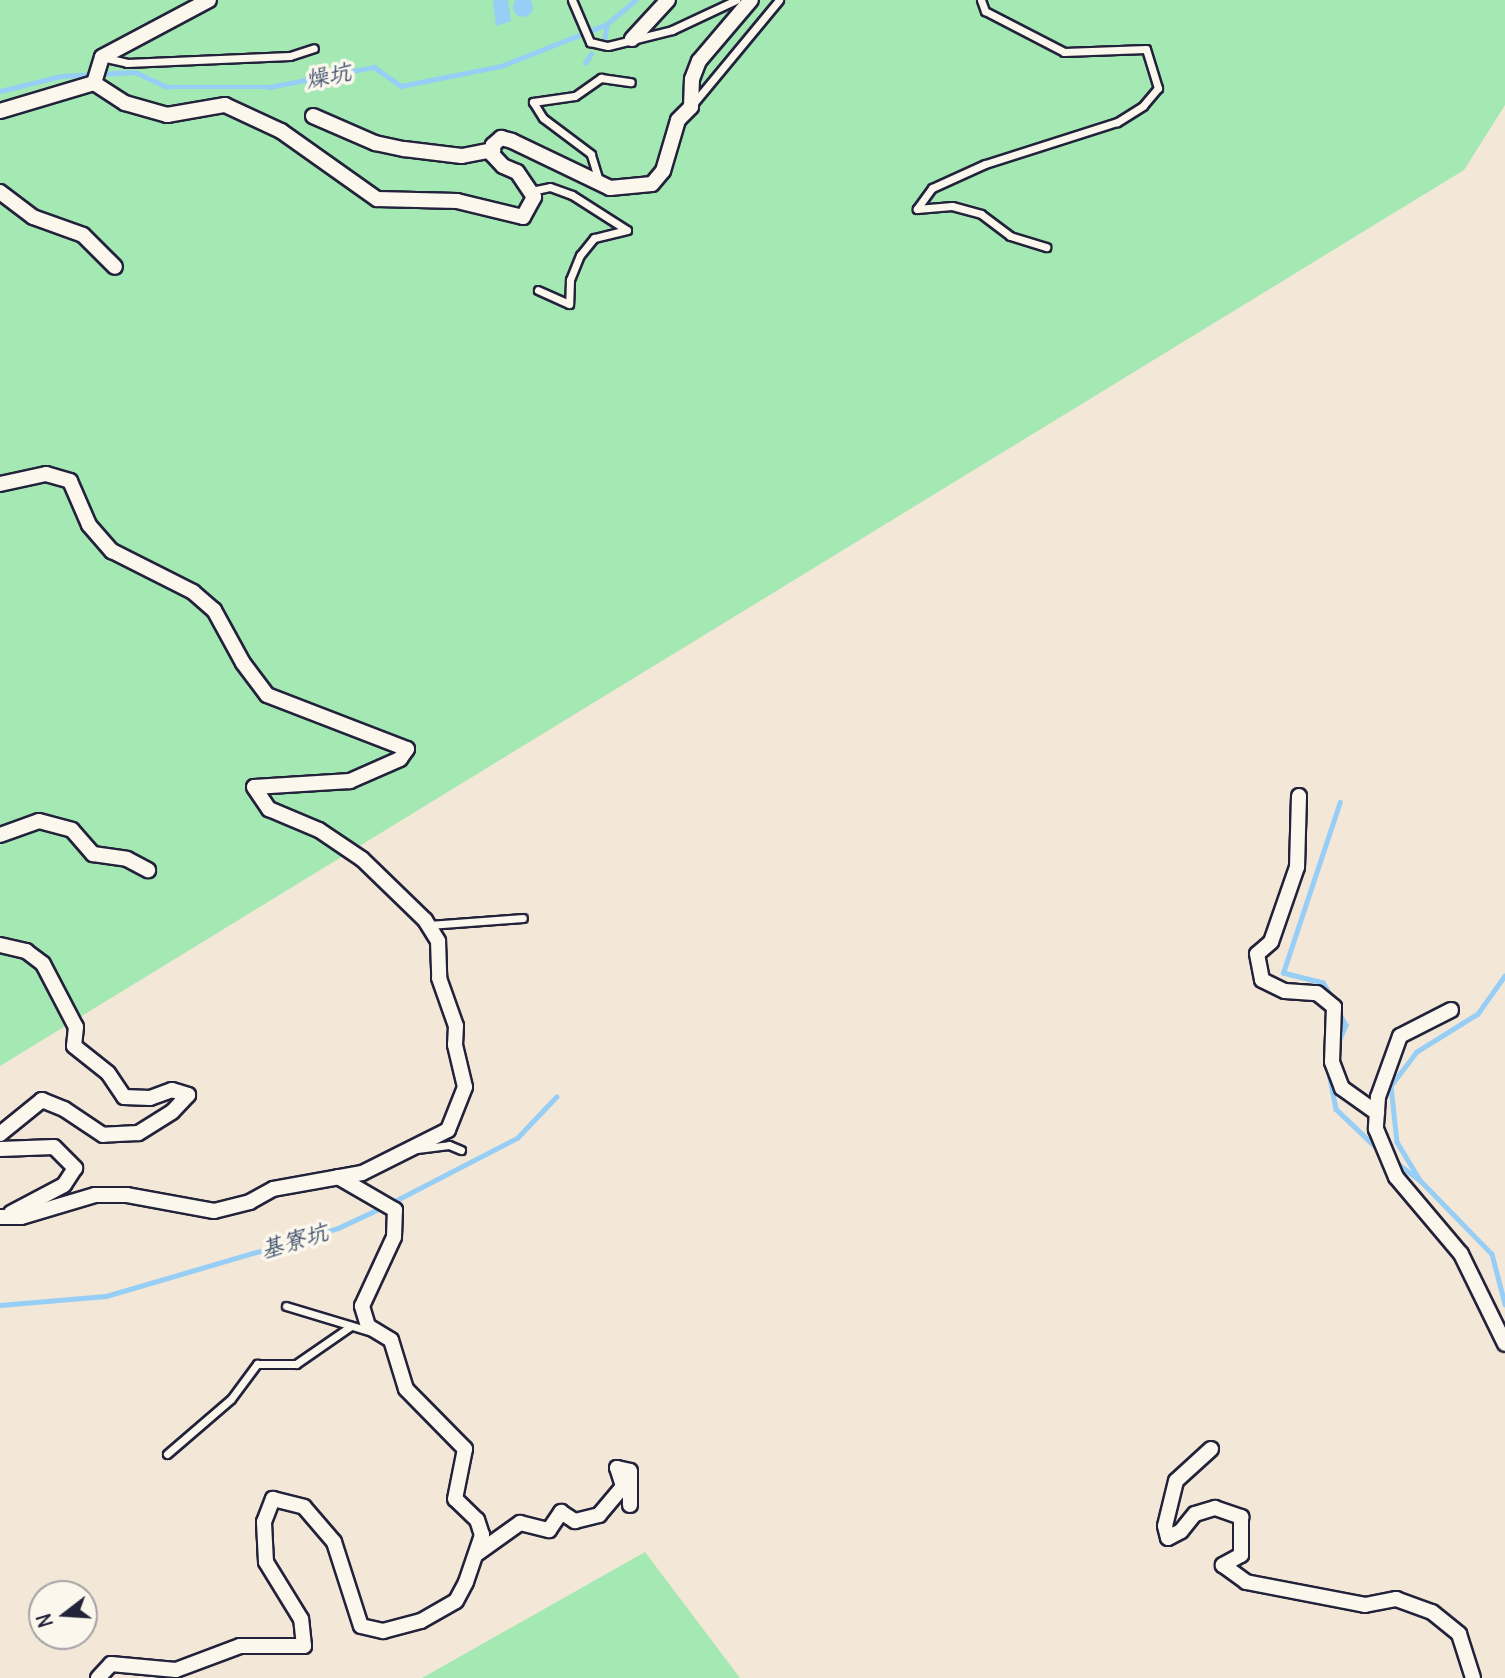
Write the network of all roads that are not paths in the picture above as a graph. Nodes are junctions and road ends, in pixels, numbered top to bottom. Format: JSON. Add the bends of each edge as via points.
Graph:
{"nodes":[{"id":1,"x":209,"y":0,"type":"edge"},
{"id":2,"x":572,"y":0,"type":"edge"},
{"id":3,"x":668,"y":0,"type":"edge"},
{"id":4,"x":736,"y":0,"type":"edge"},
{"id":5,"x":751,"y":0,"type":"edge"},
{"id":6,"x":779,"y":0,"type":"edge"},
{"id":7,"x":981,"y":0,"type":"edge"},
{"id":8,"x":632,"y":39,"type":"junction"},
{"id":9,"x":314,"y":48,"type":"dead end"},
{"id":10,"x":102,"y":57,"type":"junction"},
{"id":11,"x":631,"y":82,"type":"dead end"},
{"id":12,"x":94,"y":83,"type":"junction"},
{"id":13,"x":691,"y":107,"type":"junction"},
{"id":14,"x":0,"y":111,"type":"edge"},
{"id":15,"x":313,"y":116,"type":"dead end"},
{"id":16,"x":493,"y":150,"type":"junction"},
{"id":17,"x":600,"y":185,"type":"junction"},
{"id":18,"x":531,"y":191,"type":"junction"},
{"id":19,"x":0,"y":192,"type":"edge"},
{"id":20,"x":1046,"y":247,"type":"dead end"},
{"id":21,"x":115,"y":267,"type":"dead end"},
{"id":22,"x":538,"y":290,"type":"dead end"},
{"id":23,"x":0,"y":484,"type":"edge"},
{"id":24,"x":1299,"y":796,"type":"dead end"},
{"id":25,"x":0,"y":835,"type":"edge"},
{"id":26,"x":148,"y":870,"type":"dead end"},
{"id":27,"x":523,"y":918,"type":"dead end"},
{"id":28,"x":428,"y":925,"type":"junction"},
{"id":29,"x":0,"y":945,"type":"edge"},
{"id":30,"x":1451,"y":1010,"type":"dead end"},
{"id":31,"x":1377,"y":1113,"type":"junction"},
{"id":32,"x":0,"y":1134,"type":"edge"},
{"id":33,"x":0,"y":1149,"type":"edge"},
{"id":34,"x":408,"y":1149,"type":"junction"},
{"id":35,"x":461,"y":1150,"type":"dead end"},
{"id":36,"x":338,"y":1177,"type":"junction"},
{"id":37,"x":2,"y":1217,"type":"edge"},
{"id":38,"x":286,"y":1306,"type":"dead end"},
{"id":39,"x":351,"y":1326,"type":"junction"},
{"id":40,"x":383,"y":1336,"type":"junction"},
{"id":41,"x":1505,"y":1344,"type":"edge"},
{"id":42,"x":1211,"y":1449,"type":"dead end"},
{"id":43,"x":167,"y":1454,"type":"dead end"},
{"id":44,"x":630,"y":1505,"type":"dead end"},
{"id":45,"x":476,"y":1554,"type":"junction"},
{"id":46,"x":98,"y":1678,"type":"edge"},
{"id":47,"x":1473,"y":1678,"type":"edge"}],
"edges":[{"from":1,"to":10,"type":"street"},
{"from":2,"to":8,"type":"lane","via":[[590,42],[608,47]]},
{"from":3,"to":8,"type":"street"},
{"from":4,"to":8,"type":"lane","via":[[672,30]]},
{"from":5,"to":13,"type":"street","via":[[699,61],[691,79]]},
{"from":6,"to":13,"type":"lane"},
{"from":7,"to":20,"type":"lane","via":[[985,10],[1064,52],[1146,50],[1157,88],[1143,106],[1117,122],[985,164],[932,188],[917,209],[952,206],[981,214],[1010,236]]},
{"from":9,"to":10,"type":"lane","via":[[290,56],[127,63]]},
{"from":10,"to":12,"type":"street"},
{"from":11,"to":17,"type":"lane","via":[[601,78],[575,96],[533,103],[543,118],[592,154]]},
{"from":12,"to":14,"type":"street"},
{"from":12,"to":18,"type":"street","via":[[125,103],[167,115],[225,105],[281,131],[377,199],[457,201],[523,217],[534,197]]},
{"from":13,"to":17,"type":"street","via":[[678,120],[663,171],[652,184],[629,189]]},
{"from":15,"to":16,"type":"street","via":[[375,143],[404,149],[462,156]]},
{"from":16,"to":17,"type":"street","via":[[501,138],[512,141]]},
{"from":16,"to":18,"type":"street"},
{"from":18,"to":22,"type":"lane","via":[[550,187],[572,195],[627,230],[594,238],[580,255],[570,279],[569,304]]},
{"from":19,"to":21,"type":"street","via":[[33,217],[83,235]]},
{"from":23,"to":28,"type":"street","via":[[46,474],[70,481],[89,525],[112,551],[193,592],[214,610],[267,695],[407,749],[400,759],[350,781],[254,786],[269,809],[319,830],[362,859],[409,900]]},
{"from":24,"to":31,"type":"street","via":[[1297,867],[1271,942],[1257,954],[1262,980],[1285,991],[1317,993],[1334,1007],[1332,1062],[1342,1088]]},
{"from":25,"to":26,"type":"street","via":[[39,821],[72,830],[93,854],[127,859]]},
{"from":27,"to":28,"type":"lane"},
{"from":28,"to":34,"type":"street","via":[[438,941],[439,978],[456,1027],[455,1045],[465,1087],[448,1130]]},
{"from":29,"to":32,"type":"street","via":[[26,951],[43,964],[76,1027],[74,1046],[108,1073],[124,1097],[150,1098],[172,1090],[188,1095],[172,1112],[138,1133],[103,1135],[64,1108],[42,1100]]},
{"from":30,"to":31,"type":"street","via":[[1400,1036],[1378,1097]]},
{"from":31,"to":41,"type":"street","via":[[1376,1129],[1396,1177],[1461,1254]]},
{"from":33,"to":37,"type":"street","via":[[54,1147],[75,1168],[64,1185]]},
{"from":34,"to":35,"type":"lane","via":[[449,1145]]},
{"from":34,"to":36,"type":"street","via":[[362,1173]]},
{"from":36,"to":37,"type":"street","via":[[273,1189],[250,1202],[214,1211],[127,1195],[94,1195],[21,1217]]},
{"from":36,"to":40,"type":"street","via":[[395,1210],[394,1237],[362,1306],[368,1326]]},
{"from":38,"to":39,"type":"lane"},
{"from":39,"to":40,"type":"lane"},
{"from":39,"to":43,"type":"lane","via":[[296,1364],[257,1364],[231,1399]]},
{"from":40,"to":45,"type":"street","via":[[391,1340],[406,1389],[465,1449],[455,1499],[477,1520],[482,1535]]},
{"from":42,"to":47,"type":"street","via":[[1176,1481],[1165,1526],[1168,1538],[1195,1514],[1215,1508],[1241,1517],[1241,1555],[1223,1565],[1245,1582],[1366,1605],[1396,1599],[1432,1612],[1458,1634]]},
{"from":44,"to":45,"type":"street","via":[[630,1471],[617,1468],[623,1486],[599,1516],[575,1521],[561,1512],[549,1530],[520,1523]]},
{"from":45,"to":46,"type":"street","via":[[456,1601],[421,1621],[396,1628],[383,1631],[360,1626],[334,1542],[304,1507],[273,1499],[264,1522],[266,1562],[301,1619],[304,1646],[240,1646],[176,1670],[111,1664]]}]}
